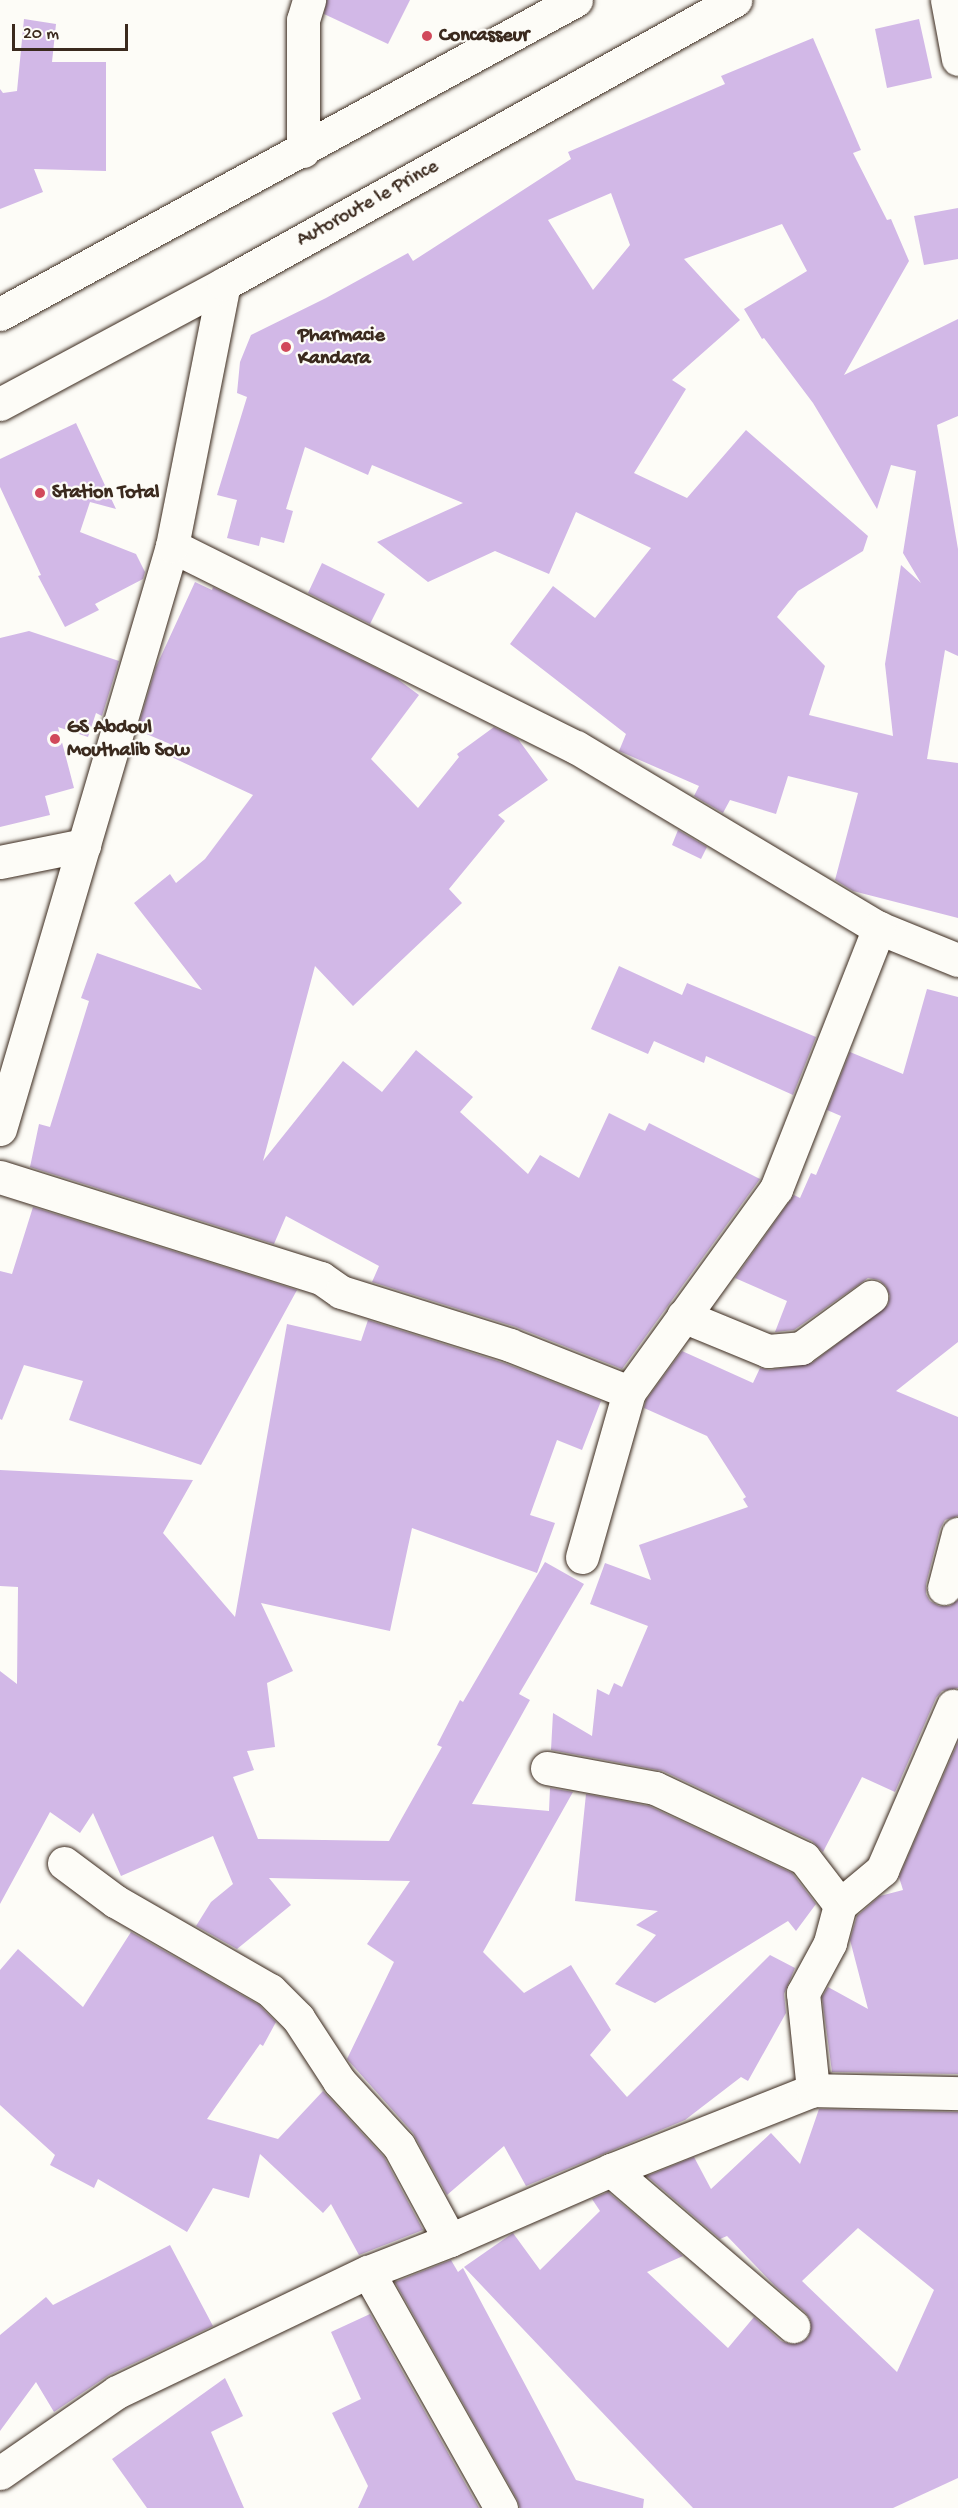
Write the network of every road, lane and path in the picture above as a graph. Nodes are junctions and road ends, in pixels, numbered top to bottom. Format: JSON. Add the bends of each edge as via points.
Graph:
{"nodes":[{"id":1,"x":309,"y":0,"type":"edge"},
{"id":2,"x":576,"y":0,"type":"edge"},
{"id":3,"x":735,"y":0,"type":"edge"},
{"id":4,"x":946,"y":0,"type":"edge"},
{"id":5,"x":958,"y":59,"type":"edge"},
{"id":6,"x":303,"y":151,"type":"junction"},
{"id":7,"x":224,"y":284,"type":"junction"},
{"id":8,"x":0,"y":314,"type":"edge"},
{"id":9,"x":0,"y":404,"type":"edge"},
{"id":10,"x":172,"y":546,"type":"junction"},
{"id":11,"x":84,"y":845,"type":"junction"},
{"id":12,"x":0,"y":862,"type":"edge"},
{"id":13,"x":879,"y":928,"type":"junction"},
{"id":14,"x":958,"y":960,"type":"edge"},
{"id":15,"x":0,"y":1129,"type":"edge"},
{"id":16,"x":0,"y":1177,"type":"edge"},
{"id":17,"x":871,"y":1297,"type":"dead end"},
{"id":18,"x":683,"y":1316,"type":"junction"},
{"id":19,"x":629,"y":1392,"type":"junction"},
{"id":20,"x":958,"y":1534,"type":"edge"},
{"id":21,"x":582,"y":1557,"type":"dead end"},
{"id":22,"x":944,"y":1588,"type":"dead end"},
{"id":23,"x":953,"y":1706,"type":"dead end"},
{"id":24,"x":547,"y":1768,"type":"dead end"},
{"id":25,"x":64,"y":1863,"type":"dead end"},
{"id":26,"x":840,"y":1905,"type":"junction"},
{"id":27,"x":813,"y":2090,"type":"junction"},
{"id":28,"x":958,"y":2093,"type":"edge"},
{"id":29,"x":611,"y":2170,"type":"junction"},
{"id":30,"x":450,"y":2240,"type":"junction"},
{"id":31,"x":368,"y":2272,"type":"junction"},
{"id":32,"x":793,"y":2326,"type":"dead end"},
{"id":33,"x":0,"y":2473,"type":"edge"},
{"id":34,"x":501,"y":2508,"type":"edge"}],
"edges":[{"from":1,"to":6,"type":"street","via":[[303,20]]},
{"from":2,"to":6,"type":"street"},
{"from":3,"to":7,"type":"street","name":"Autoroute le Prince"},
{"from":4,"to":5,"type":"street"},
{"from":6,"to":8,"type":"street"},
{"from":7,"to":9,"type":"street","name":"Autoroute le Prince"},
{"from":7,"to":10,"type":"street"},
{"from":10,"to":11,"type":"street"},
{"from":10,"to":13,"type":"street","via":[[576,747]]},
{"from":11,"to":12,"type":"street"},
{"from":11,"to":15,"type":"street"},
{"from":13,"to":14,"type":"street"},
{"from":13,"to":18,"type":"street","via":[[776,1189]]},
{"from":16,"to":19,"type":"street","via":[[321,1278],[341,1292],[510,1345]]},
{"from":17,"to":18,"type":"street","via":[[801,1348],[768,1352]]},
{"from":18,"to":19,"type":"street"},
{"from":19,"to":21,"type":"street"},
{"from":20,"to":22,"type":"street"},
{"from":23,"to":26,"type":"street","via":[[882,1869]]},
{"from":24,"to":26,"type":"street","via":[[655,1788],[804,1858]]},
{"from":25,"to":30,"type":"street","via":[[116,1901],[270,1990],[298,2018],[339,2081],[399,2146]]},
{"from":26,"to":27,"type":"street","via":[[830,1943],[803,1993]]},
{"from":27,"to":28,"type":"street"},
{"from":27,"to":29,"type":"street"},
{"from":29,"to":30,"type":"street"},
{"from":29,"to":32,"type":"street"},
{"from":30,"to":31,"type":"street"},
{"from":31,"to":33,"type":"street","via":[[117,2392]]},
{"from":31,"to":34,"type":"street"}]}
